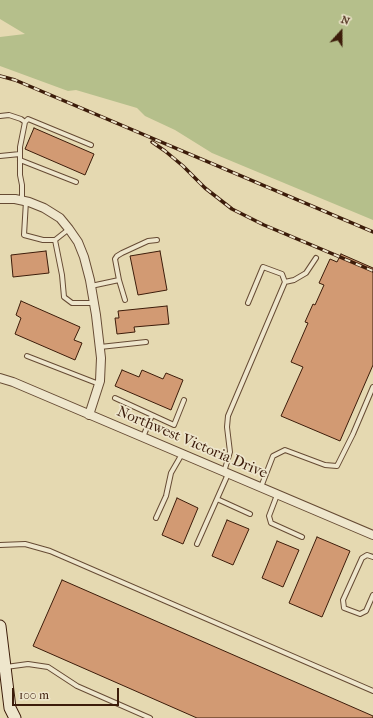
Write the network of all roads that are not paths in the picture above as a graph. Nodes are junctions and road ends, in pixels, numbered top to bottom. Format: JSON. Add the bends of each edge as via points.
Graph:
{"nodes":[{"id":1,"x":0,"y":116,"type":"edge"},
{"id":2,"x":25,"y":122,"type":"junction"},
{"id":3,"x":91,"y":145,"type":"dead end"},
{"id":4,"x":20,"y":154,"type":"junction"},
{"id":5,"x":0,"y":156,"type":"edge"},
{"id":6,"x":20,"y":160,"type":"junction"},
{"id":7,"x":76,"y":182,"type":"dead end"},
{"id":8,"x":0,"y":199,"type":"edge"},
{"id":9,"x":24,"y":201,"type":"junction"},
{"id":10,"x":69,"y":228,"type":"junction"},
{"id":11,"x":55,"y":240,"type":"junction"},
{"id":12,"x":157,"y":240,"type":"dead end"},
{"id":13,"x":316,"y":258,"type":"dead end"},
{"id":14,"x":119,"y":280,"type":"junction"},
{"id":15,"x":285,"y":282,"type":"junction"},
{"id":16,"x":91,"y":286,"type":"junction"},
{"id":17,"x":125,"y":300,"type":"dead end"},
{"id":18,"x":248,"y":302,"type":"dead end"},
{"id":19,"x":94,"y":303,"type":"junction"},
{"id":20,"x":146,"y":342,"type":"dead end"},
{"id":21,"x":100,"y":347,"type":"junction"},
{"id":22,"x":27,"y":356,"type":"dead end"},
{"id":23,"x":0,"y":378,"type":"edge"},
{"id":24,"x":99,"y":384,"type":"junction"},
{"id":25,"x":373,"y":387,"type":"edge"},
{"id":26,"x":115,"y":398,"type":"dead end"},
{"id":27,"x":184,"y":400,"type":"dead end"},
{"id":28,"x":89,"y":415,"type":"junction"},
{"id":29,"x":152,"y":415,"type":"junction"},
{"id":30,"x":143,"y":438,"type":"junction"},
{"id":31,"x":182,"y":454,"type":"junction"},
{"id":32,"x":226,"y":473,"type":"junction"},
{"id":33,"x":261,"y":488,"type":"junction"},
{"id":34,"x":277,"y":495,"type":"junction"},
{"id":35,"x":217,"y":499,"type":"junction"},
{"id":36,"x":250,"y":514,"type":"dead end"},
{"id":37,"x":156,"y":518,"type":"dead end"},
{"id":38,"x":373,"y":535,"type":"edge"},
{"id":39,"x":302,"y":537,"type":"dead end"},
{"id":40,"x":197,"y":544,"type":"dead end"},
{"id":41,"x":0,"y":545,"type":"edge"},
{"id":42,"x":373,"y":557,"type":"edge"},
{"id":43,"x":373,"y":595,"type":"edge"},
{"id":44,"x":0,"y":626,"type":"edge"},
{"id":45,"x":3,"y":668,"type":"edge"},
{"id":46,"x":373,"y":691,"type":"edge"},
{"id":47,"x":15,"y":718,"type":"edge"},
{"id":48,"x":150,"y":718,"type":"edge"}],
"edges":[{"from":1,"to":2,"type":"lane","via":[[9,115]]},
{"from":2,"to":3,"type":"lane","via":[[28,119],[32,120]]},
{"from":2,"to":4,"type":"lane"},
{"from":4,"to":5,"type":"lane"},
{"from":4,"to":6,"type":"lane"},
{"from":6,"to":7,"type":"lane"},
{"from":6,"to":9,"type":"lane"},
{"from":8,"to":9,"type":"street"},
{"from":9,"to":10,"type":"street","via":[[44,208],[60,218]]},
{"from":9,"to":11,"type":"lane","via":[[24,235]]},
{"from":10,"to":11,"type":"lane"},
{"from":10,"to":16,"type":"street","via":[[84,257]]},
{"from":11,"to":19,"type":"lane","via":[[64,297],[72,303]]},
{"from":12,"to":14,"type":"lane","via":[[117,256],[115,259]]},
{"from":13,"to":15,"type":"lane","via":[[306,273]]},
{"from":14,"to":16,"type":"lane"},
{"from":14,"to":17,"type":"lane"},
{"from":15,"to":18,"type":"lane","via":[[282,274],[263,267]]},
{"from":15,"to":32,"type":"lane","via":[[228,416],[230,452]]},
{"from":16,"to":19,"type":"street"},
{"from":19,"to":21,"type":"street"},
{"from":20,"to":21,"type":"lane"},
{"from":21,"to":24,"type":"street"},
{"from":22,"to":24,"type":"lane"},
{"from":23,"to":28,"type":"street","name":"Northwest Victoria Drive"},
{"from":24,"to":28,"type":"street"},
{"from":25,"to":33,"type":"lane","via":[[337,466],[326,465],[285,450],[273,456]]},
{"from":26,"to":29,"type":"lane"},
{"from":27,"to":29,"type":"lane","via":[[174,425]]},
{"from":28,"to":30,"type":"street","name":"Northwest Victoria Drive"},
{"from":29,"to":30,"type":"lane"},
{"from":30,"to":31,"type":"street","name":"Northwest Victoria Drive"},
{"from":31,"to":32,"type":"street","name":"Northwest Victoria Drive"},
{"from":31,"to":37,"type":"lane","via":[[171,473],[166,496]]},
{"from":32,"to":33,"type":"street","name":"Northwest Victoria Drive"},
{"from":32,"to":35,"type":"lane"},
{"from":33,"to":34,"type":"street","name":"Northwest Victoria Drive"},
{"from":34,"to":38,"type":"street","name":"Northwest Victoria Drive"},
{"from":34,"to":39,"type":"lane","via":[[269,516],[271,523]]},
{"from":35,"to":36,"type":"lane"},
{"from":35,"to":40,"type":"lane"},
{"from":41,"to":46,"type":"lane","via":[[25,544],[50,551]]},
{"from":42,"to":43,"type":"lane","via":[[367,555],[362,558],[344,600],[344,608],[360,614],[366,611]]},
{"from":44,"to":45,"type":"street"},
{"from":45,"to":47,"type":"street","via":[[10,708]]},
{"from":45,"to":48,"type":"lane","via":[[28,664],[48,667],[77,686]]}]}
